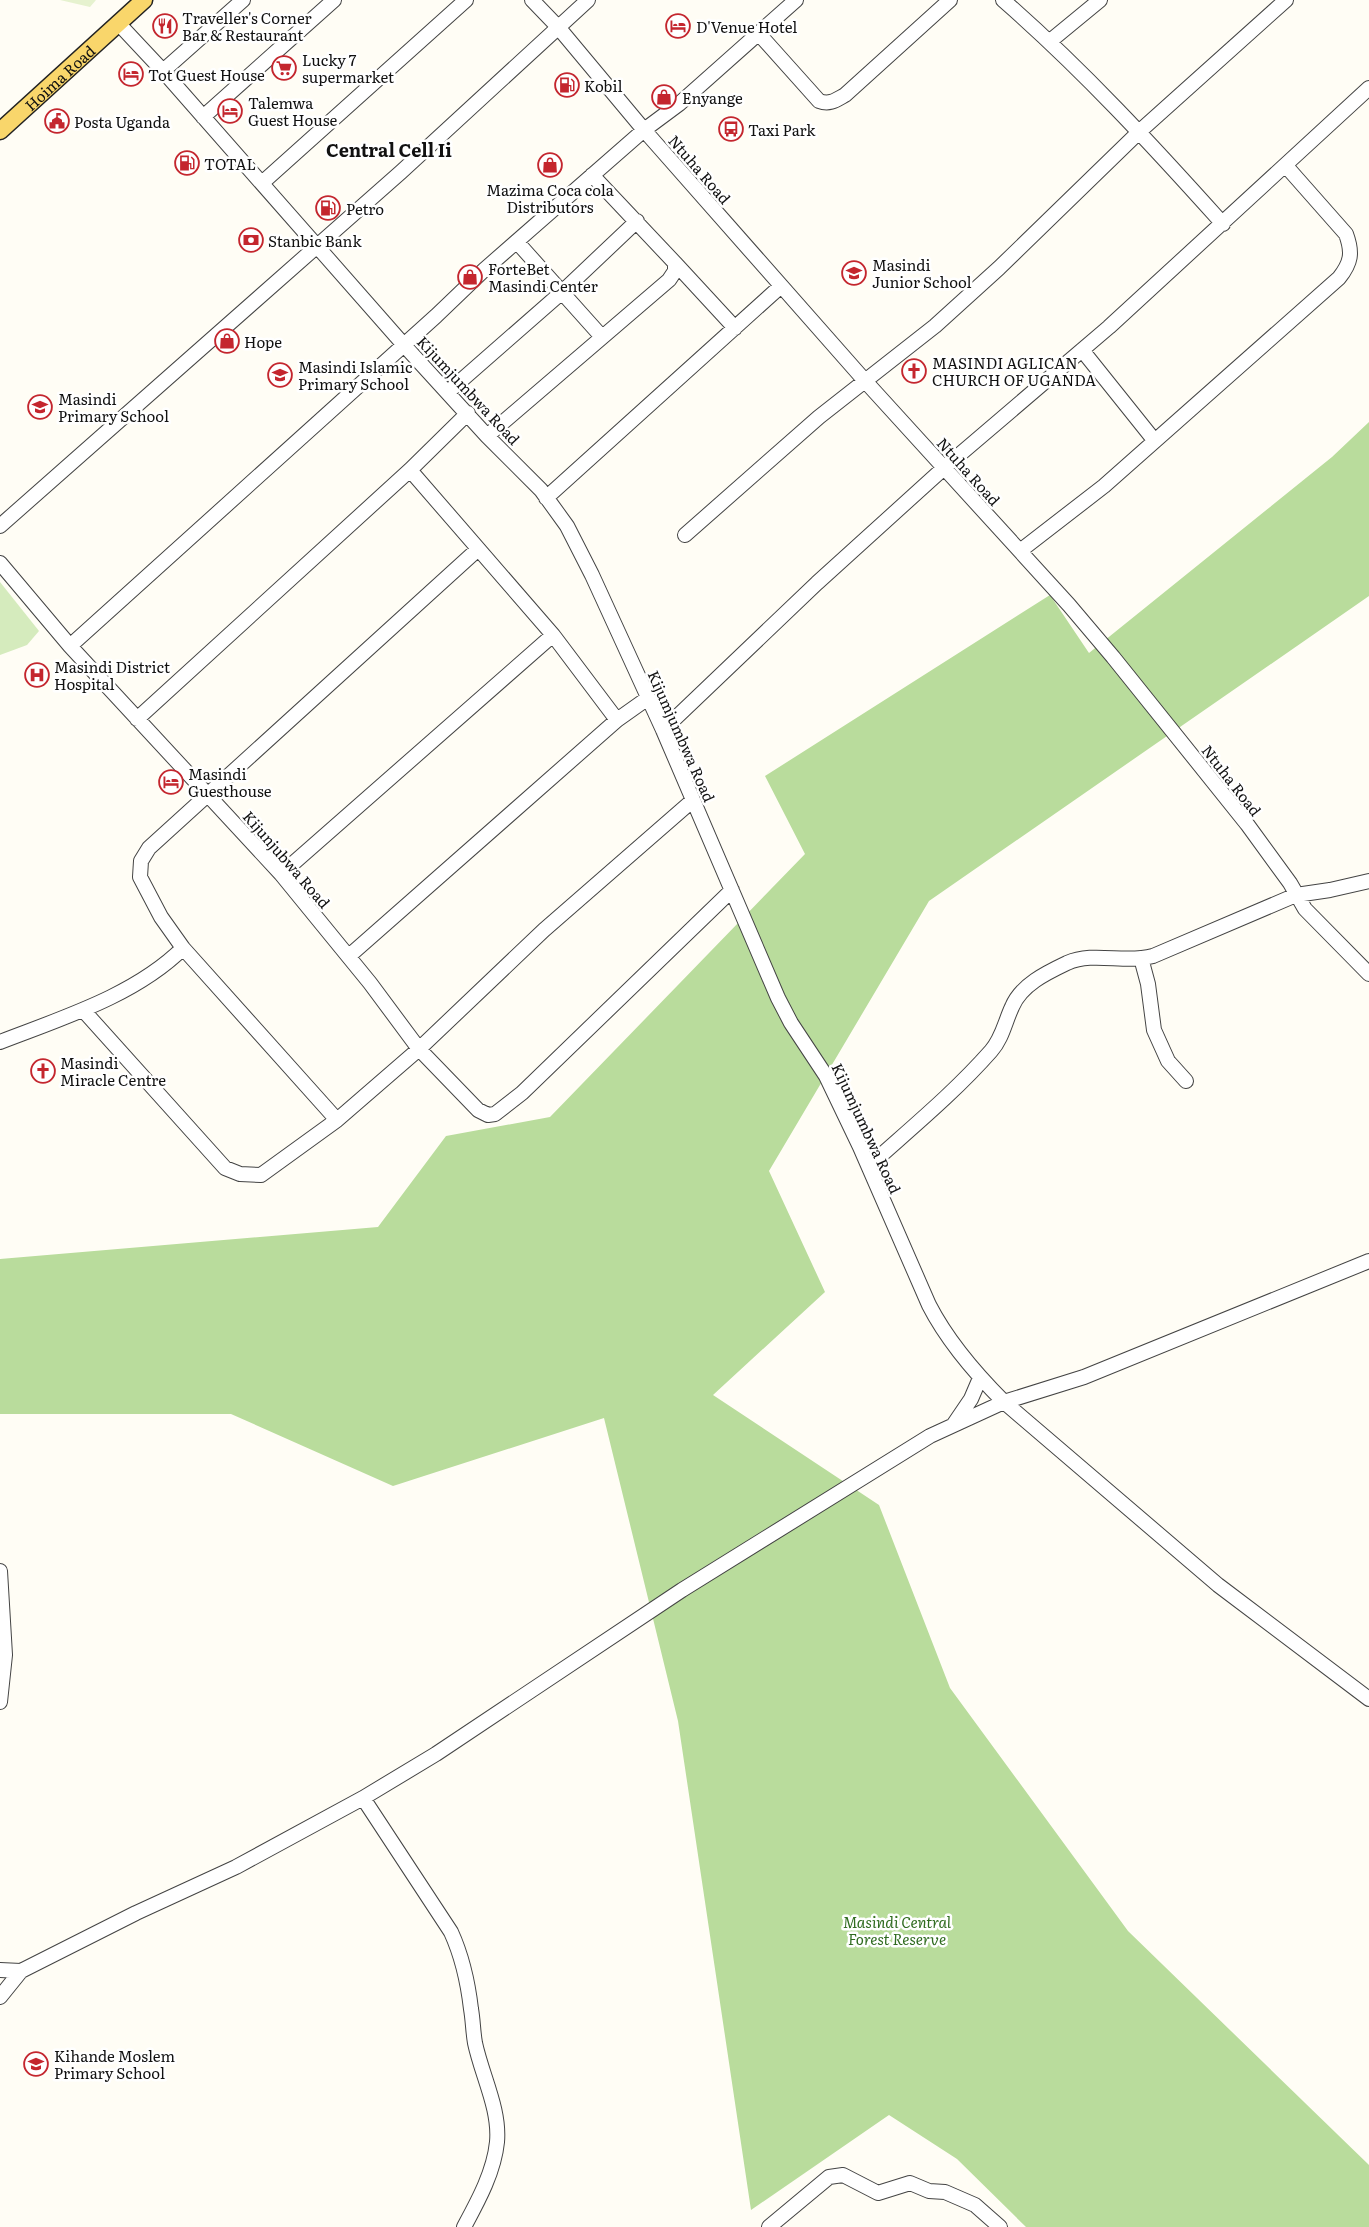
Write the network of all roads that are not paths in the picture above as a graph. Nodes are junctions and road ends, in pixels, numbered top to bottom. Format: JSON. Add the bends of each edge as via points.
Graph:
{"nodes":[{"id":1,"x":144,"y":0,"type":"edge"},
{"id":2,"x":242,"y":0,"type":"edge"},
{"id":3,"x":334,"y":0,"type":"edge"},
{"id":4,"x":466,"y":0,"type":"edge"},
{"id":5,"x":532,"y":0,"type":"edge"},
{"id":6,"x":588,"y":0,"type":"edge"},
{"id":7,"x":796,"y":0,"type":"edge"},
{"id":8,"x":950,"y":0,"type":"edge"},
{"id":9,"x":1003,"y":0,"type":"edge"},
{"id":10,"x":1100,"y":0,"type":"edge"},
{"id":11,"x":1286,"y":0,"type":"edge"},
{"id":12,"x":118,"y":23,"type":"junction"},
{"id":13,"x":558,"y":27,"type":"junction"},
{"id":14,"x":759,"y":34,"type":"junction"},
{"id":15,"x":1049,"y":42,"type":"junction"},
{"id":16,"x":163,"y":71,"type":"junction"},
{"id":17,"x":1369,"y":88,"type":"edge"},
{"id":18,"x":203,"y":117,"type":"junction"},
{"id":19,"x":644,"y":130,"type":"junction"},
{"id":20,"x":0,"y":131,"type":"edge"},
{"id":21,"x":1140,"y":131,"type":"junction"},
{"id":22,"x":1286,"y":166,"type":"junction"},
{"id":23,"x":592,"y":175,"type":"junction"},
{"id":24,"x":262,"y":184,"type":"junction"},
{"id":25,"x":636,"y":221,"type":"junction"},
{"id":26,"x":1223,"y":224,"type":"junction"},
{"id":27,"x":517,"y":242,"type":"junction"},
{"id":28,"x":317,"y":246,"type":"junction"},
{"id":29,"x":676,"y":263,"type":"junction"},
{"id":30,"x":781,"y":286,"type":"junction"},
{"id":31,"x":561,"y":293,"type":"junction"},
{"id":32,"x":735,"y":328,"type":"junction"},
{"id":33,"x":602,"y":337,"type":"junction"},
{"id":34,"x":403,"y":344,"type":"junction"},
{"id":35,"x":1082,"y":350,"type":"junction"},
{"id":36,"x":866,"y":382,"type":"junction"},
{"id":37,"x":448,"y":392,"type":"junction"},
{"id":38,"x":468,"y":413,"type":"junction"},
{"id":39,"x":487,"y":436,"type":"junction"},
{"id":40,"x":1154,"y":440,"type":"junction"},
{"id":41,"x":945,"y":467,"type":"junction"},
{"id":42,"x":410,"y":470,"type":"junction"},
{"id":43,"x":546,"y":498,"type":"junction"},
{"id":44,"x":0,"y":526,"type":"edge"},
{"id":45,"x":685,"y":535,"type":"dead end"},
{"id":46,"x":477,"y":550,"type":"junction"},
{"id":47,"x":1020,"y":552,"type":"junction"},
{"id":48,"x":0,"y":563,"type":"edge"},
{"id":49,"x":553,"y":635,"type":"junction"},
{"id":50,"x":70,"y":646,"type":"junction"},
{"id":51,"x":648,"y":698,"type":"junction"},
{"id":52,"x":137,"y":719,"type":"junction"},
{"id":53,"x":617,"y":720,"type":"junction"},
{"id":54,"x":663,"y":730,"type":"junction"},
{"id":55,"x":208,"y":794,"type":"junction"},
{"id":56,"x":692,"y":801,"type":"junction"},
{"id":57,"x":281,"y":874,"type":"junction"},
{"id":58,"x":1369,"y":881,"type":"edge"},
{"id":59,"x":732,"y":890,"type":"junction"},
{"id":60,"x":1296,"y":895,"type":"junction"},
{"id":61,"x":183,"y":948,"type":"junction"},
{"id":62,"x":349,"y":956,"type":"junction"},
{"id":63,"x":1141,"y":958,"type":"junction"},
{"id":64,"x":1369,"y":974,"type":"edge"},
{"id":65,"x":83,"y":1010,"type":"junction"},
{"id":66,"x":0,"y":1042,"type":"edge"},
{"id":67,"x":419,"y":1049,"type":"junction"},
{"id":68,"x":1186,"y":1081,"type":"dead end"},
{"id":69,"x":338,"y":1120,"type":"junction"},
{"id":70,"x":869,"y":1166,"type":"junction"},
{"id":71,"x":1369,"y":1262,"type":"edge"},
{"id":72,"x":980,"y":1378,"type":"junction"},
{"id":73,"x":1004,"y":1402,"type":"junction"},
{"id":74,"x":954,"y":1424,"type":"junction"},
{"id":75,"x":0,"y":1571,"type":"edge"},
{"id":76,"x":1369,"y":1699,"type":"edge"},
{"id":77,"x":0,"y":1702,"type":"edge"},
{"id":78,"x":363,"y":1798,"type":"junction"},
{"id":79,"x":0,"y":1970,"type":"edge"},
{"id":80,"x":21,"y":1971,"type":"junction"},
{"id":81,"x":0,"y":1997,"type":"edge"},
{"id":82,"x":464,"y":2227,"type":"edge"},
{"id":83,"x":769,"y":2227,"type":"edge"},
{"id":84,"x":1000,"y":2227,"type":"edge"}],
"edges":[{"from":1,"to":12,"type":"main road","name":"Hoima Road"},
{"from":2,"to":16,"type":"street"},
{"from":3,"to":18,"type":"street"},
{"from":4,"to":24,"type":"street"},
{"from":5,"to":13,"type":"street","name":"Ntuha Road"},
{"from":6,"to":13,"type":"street"},
{"from":7,"to":14,"type":"street"},
{"from":8,"to":14,"type":"street","via":[[845,95],[832,102],[819,101]]},
{"from":9,"to":15,"type":"street"},
{"from":10,"to":15,"type":"street"},
{"from":11,"to":21,"type":"street"},
{"from":12,"to":16,"type":"street","name":"Kijumjumbwa Road"},
{"from":12,"to":20,"type":"main road","name":"Hoima Road"},
{"from":13,"to":19,"type":"street","name":"Ntuha Road"},
{"from":13,"to":28,"type":"street"},
{"from":14,"to":19,"type":"street"},
{"from":15,"to":21,"type":"street"},
{"from":16,"to":18,"type":"street","name":"Kijumjumbwa Road"},
{"from":17,"to":22,"type":"street"},
{"from":18,"to":24,"type":"street","name":"Kijumjumbwa Road"},
{"from":19,"to":23,"type":"street"},
{"from":19,"to":30,"type":"street","name":"Ntuha Road"},
{"from":21,"to":26,"type":"street"},
{"from":21,"to":36,"type":"street","via":[[992,274]]},
{"from":22,"to":26,"type":"street"},
{"from":22,"to":40,"type":"street","via":[[1346,234],[1351,259],[1339,278]]},
{"from":23,"to":25,"type":"street"},
{"from":23,"to":27,"type":"street"},
{"from":24,"to":28,"type":"street","name":"Kijumjumbwa Road"},
{"from":25,"to":29,"type":"street"},
{"from":25,"to":31,"type":"street"},
{"from":26,"to":35,"type":"street"},
{"from":27,"to":31,"type":"street"},
{"from":27,"to":34,"type":"street"},
{"from":28,"to":34,"type":"street","name":"Kijumjumbwa Road"},
{"from":28,"to":44,"type":"street"},
{"from":29,"to":32,"type":"street"},
{"from":29,"to":33,"type":"street","via":[[669,280]]},
{"from":30,"to":32,"type":"street"},
{"from":30,"to":36,"type":"street","name":"Ntuha Road"},
{"from":31,"to":33,"type":"street"},
{"from":31,"to":37,"type":"street"},
{"from":32,"to":43,"type":"street"},
{"from":33,"to":39,"type":"street"},
{"from":34,"to":37,"type":"street","name":"Kijumjumbwa Road"},
{"from":34,"to":50,"type":"street"},
{"from":35,"to":40,"type":"street"},
{"from":35,"to":41,"type":"street"},
{"from":36,"to":41,"type":"street","name":"Ntuha Road"},
{"from":36,"to":45,"type":"street","via":[[819,417]]},
{"from":37,"to":38,"type":"street","name":"Kijumjumbwa Road"},
{"from":38,"to":39,"type":"street","name":"Kijumjumbwa Road"},
{"from":38,"to":42,"type":"street"},
{"from":39,"to":43,"type":"street","name":"Kijumjumbwa Road"},
{"from":40,"to":47,"type":"street","via":[[1104,486]]},
{"from":41,"to":47,"type":"street","name":"Ntuha Road"},
{"from":41,"to":54,"type":"street"},
{"from":42,"to":46,"type":"street"},
{"from":42,"to":52,"type":"street"},
{"from":43,"to":51,"type":"street","name":"Kijumjumbwa Road","via":[[567,526],[592,575]]},
{"from":46,"to":49,"type":"street"},
{"from":46,"to":55,"type":"street"},
{"from":47,"to":60,"type":"street","name":"Ntuha Road","via":[[1113,657],[1258,839]]},
{"from":48,"to":50,"type":"street","name":"Kijunjubwa Road"},
{"from":49,"to":53,"type":"street"},
{"from":49,"to":57,"type":"street"},
{"from":50,"to":52,"type":"street","name":"Kijunjubwa Road"},
{"from":51,"to":53,"type":"street"},
{"from":51,"to":54,"type":"street","name":"Kijumjumbwa Road"},
{"from":52,"to":55,"type":"street","name":"Kijunjubwa Road"},
{"from":53,"to":62,"type":"street"},
{"from":54,"to":56,"type":"street","name":"Kijumjumbwa Road"},
{"from":55,"to":57,"type":"street","name":"Kijunjubwa Road"},
{"from":55,"to":61,"type":"street","via":[[148,848],[141,862],[140,877],[161,917]]},
{"from":56,"to":59,"type":"street","name":"Kijumjumbwa Road"},
{"from":56,"to":67,"type":"street","via":[[544,930]]},
{"from":57,"to":62,"type":"street","name":"Kijunjubwa Road"},
{"from":58,"to":60,"type":"street"},
{"from":59,"to":67,"type":"street","name":"Kijunjubwa Road","via":[[522,1092],[495,1114],[478,1110]]},
{"from":59,"to":70,"type":"street","name":"Kijumjumbwa Road","via":[[778,998],[826,1076]]},
{"from":60,"to":63,"type":"street","via":[[1154,956]]},
{"from":60,"to":64,"type":"street","name":"Ntuha Road","via":[[1318,924]]},
{"from":61,"to":65,"type":"street","via":[[157,972]]},
{"from":61,"to":69,"type":"street"},
{"from":62,"to":67,"type":"street","name":"Kijunjubwa Road"},
{"from":63,"to":68,"type":"street","via":[[1154,1030],[1168,1060]]},
{"from":63,"to":70,"type":"street","via":[[1078,959],[1026,987],[1014,1002],[1001,1035],[990,1052]]},
{"from":65,"to":66,"type":"street"},
{"from":65,"to":69,"type":"street","via":[[225,1168],[240,1174],[261,1175]]},
{"from":67,"to":69,"type":"street"},
{"from":70,"to":72,"type":"street","name":"Kijumjumbwa Road","via":[[939,1324]]},
{"from":71,"to":73,"type":"street","via":[[1084,1377]]},
{"from":72,"to":73,"type":"street","name":"Kijumjumbwa Road"},
{"from":72,"to":74,"type":"street"},
{"from":73,"to":74,"type":"street"},
{"from":73,"to":76,"type":"street","name":"Kijumjumbwa Road","via":[[1218,1585]]},
{"from":74,"to":78,"type":"street","via":[[859,1479],[682,1590],[436,1754]]},
{"from":75,"to":77,"type":"street","via":[[5,1655]]},
{"from":78,"to":80,"type":"street","via":[[236,1867]]},
{"from":78,"to":82,"type":"street","via":[[451,1932],[468,1988],[474,2040],[498,2128],[490,2171]]},
{"from":79,"to":80,"type":"street"},
{"from":80,"to":81,"type":"street"},
{"from":83,"to":84,"type":"street","via":[[829,2177],[843,2175],[878,2193],[910,2183],[929,2191],[951,2194],[975,2205]]}]}
